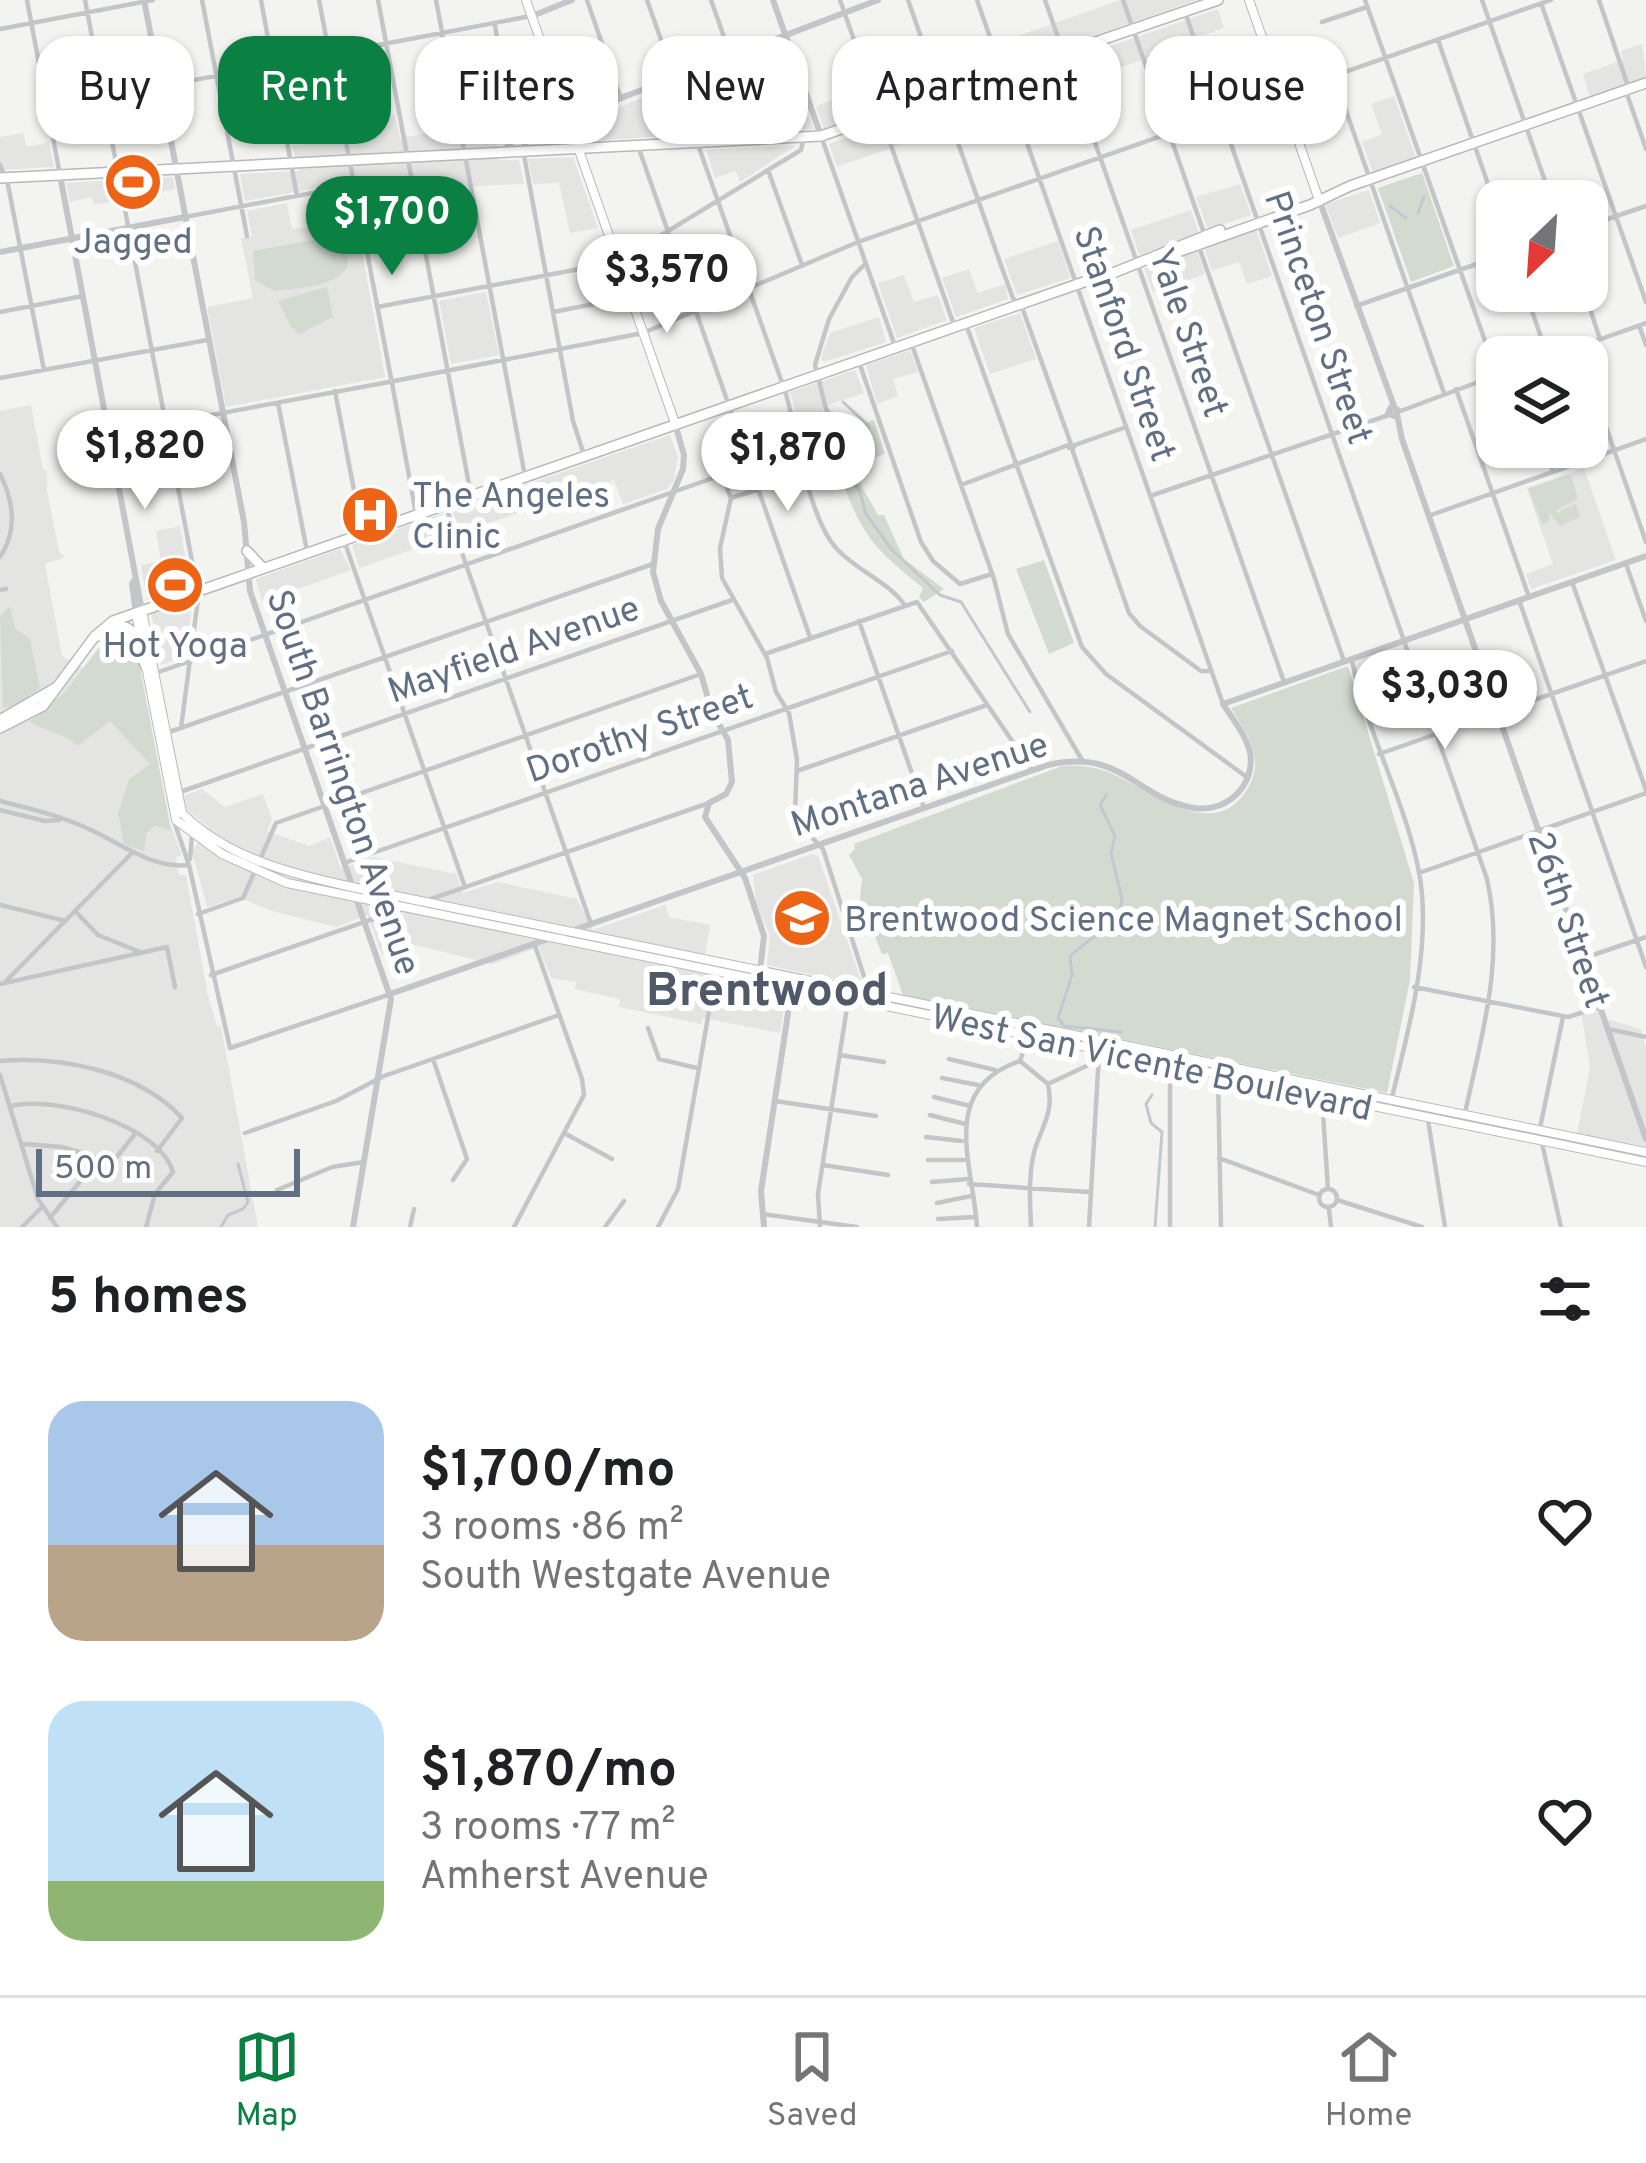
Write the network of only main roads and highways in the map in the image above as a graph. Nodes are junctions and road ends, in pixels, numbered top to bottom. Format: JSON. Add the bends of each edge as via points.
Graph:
{"nodes":[{"id":1,"x":526,"y":0,"type":"edge"},
{"id":2,"x":1218,"y":0,"type":"edge"},
{"id":3,"x":1249,"y":0,"type":"edge"},
{"id":4,"x":1187,"y":7,"type":"edge"},
{"id":5,"x":1646,"y":86,"type":"edge"},
{"id":6,"x":578,"y":148,"type":"junction"},
{"id":7,"x":2,"y":178,"type":"edge"},
{"id":8,"x":1319,"y":200,"type":"junction"},
{"id":9,"x":675,"y":423,"type":"junction"},
{"id":10,"x":247,"y":551,"type":"road end"},
{"id":11,"x":262,"y":566,"type":"junction"},
{"id":12,"x":139,"y":612,"type":"junction"},
{"id":13,"x":95,"y":636,"type":"junction"},
{"id":14,"x":149,"y":674,"type":"junction"},
{"id":15,"x":57,"y":687,"type":"junction"},
{"id":16,"x":0,"y":726,"type":"edge"},
{"id":17,"x":161,"y":734,"type":"junction"},
{"id":18,"x":191,"y":822,"type":"junction"},
{"id":19,"x":193,"y":835,"type":"junction"},
{"id":20,"x":204,"y":836,"type":"junction"},
{"id":21,"x":256,"y":866,"type":"junction"},
{"id":22,"x":352,"y":887,"type":"junction"},
{"id":23,"x":312,"y":890,"type":"junction"},
{"id":24,"x":403,"y":903,"type":"junction"},
{"id":25,"x":504,"y":928,"type":"junction"},
{"id":26,"x":570,"y":931,"type":"junction"},
{"id":27,"x":549,"y":938,"type":"junction"},
{"id":28,"x":614,"y":940,"type":"junction"},
{"id":29,"x":716,"y":967,"type":"junction"},
{"id":30,"x":760,"y":970,"type":"junction"},
{"id":31,"x":746,"y":977,"type":"junction"},
{"id":32,"x":768,"y":982,"type":"junction"},
{"id":33,"x":793,"y":982,"type":"junction"},
{"id":34,"x":1540,"y":1135,"type":"junction"},
{"id":35,"x":1646,"y":1152,"type":"edge"},
{"id":36,"x":1646,"y":1162,"type":"edge"}],
"edges":[{"from":1,"to":6,"type":"main road"},
{"from":2,"to":4,"type":"main road"},
{"from":3,"to":8,"type":"main road","name":"26th Street"},
{"from":4,"to":6,"type":"main road","via":[[821,136]]},
{"from":5,"to":8,"type":"main road"},
{"from":6,"to":7,"type":"main road"},
{"from":6,"to":9,"type":"main road"},
{"from":8,"to":9,"type":"main road"},
{"from":9,"to":11,"type":"main road"},
{"from":10,"to":11,"type":"main road"},
{"from":11,"to":12,"type":"main road"},
{"from":12,"to":13,"type":"main road"},
{"from":12,"to":14,"type":"main road"},
{"from":13,"to":14,"type":"main road","via":[[130,628]]},
{"from":13,"to":15,"type":"main road"},
{"from":14,"to":17,"type":"main road"},
{"from":15,"to":16,"type":"main road"},
{"from":15,"to":16,"type":"main road","via":[[43,706]]},
{"from":17,"to":18,"type":"main road"},
{"from":17,"to":19,"type":"main road","name":"West San Vicente Boulevard","via":[[173,815]]},
{"from":18,"to":19,"type":"main road"},
{"from":18,"to":20,"type":"main road","name":"West San Vicente Boulevard"},
{"from":19,"to":20,"type":"main road","name":"West San Vicente Boulevard"},
{"from":20,"to":21,"type":"main road","name":"West San Vicente Boulevard"},
{"from":21,"to":22,"type":"main road","name":"West San Vicente Boulevard"},
{"from":21,"to":23,"type":"main road","name":"West San Vicente Boulevard"},
{"from":22,"to":23,"type":"main road"},
{"from":22,"to":24,"type":"main road","name":"West San Vicente Boulevard"},
{"from":23,"to":24,"type":"main road","name":"West San Vicente Boulevard"},
{"from":24,"to":25,"type":"main road","name":"West San Vicente Boulevard"},
{"from":24,"to":26,"type":"main road","name":"West San Vicente Boulevard"},
{"from":25,"to":26,"type":"main road"},
{"from":25,"to":27,"type":"main road","name":"West San Vicente Boulevard"},
{"from":26,"to":28,"type":"main road","name":"West San Vicente Boulevard"},
{"from":27,"to":28,"type":"main road"},
{"from":27,"to":29,"type":"main road","name":"West San Vicente Boulevard"},
{"from":28,"to":29,"type":"main road","name":"West San Vicente Boulevard"},
{"from":29,"to":30,"type":"main road","name":"West San Vicente Boulevard"},
{"from":29,"to":31,"type":"main road","name":"West San Vicente Boulevard"},
{"from":30,"to":31,"type":"main road"},
{"from":30,"to":32,"type":"main road"},
{"from":30,"to":33,"type":"main road","name":"West San Vicente Boulevard"},
{"from":31,"to":32,"type":"main road","name":"West San Vicente Boulevard"},
{"from":32,"to":33,"type":"main road","name":"West San Vicente Boulevard"},
{"from":33,"to":34,"type":"main road","name":"West San Vicente Boulevard"},
{"from":34,"to":35,"type":"main road","name":"West San Vicente Boulevard"},
{"from":34,"to":36,"type":"main road","name":"West San Vicente Boulevard"}]}
